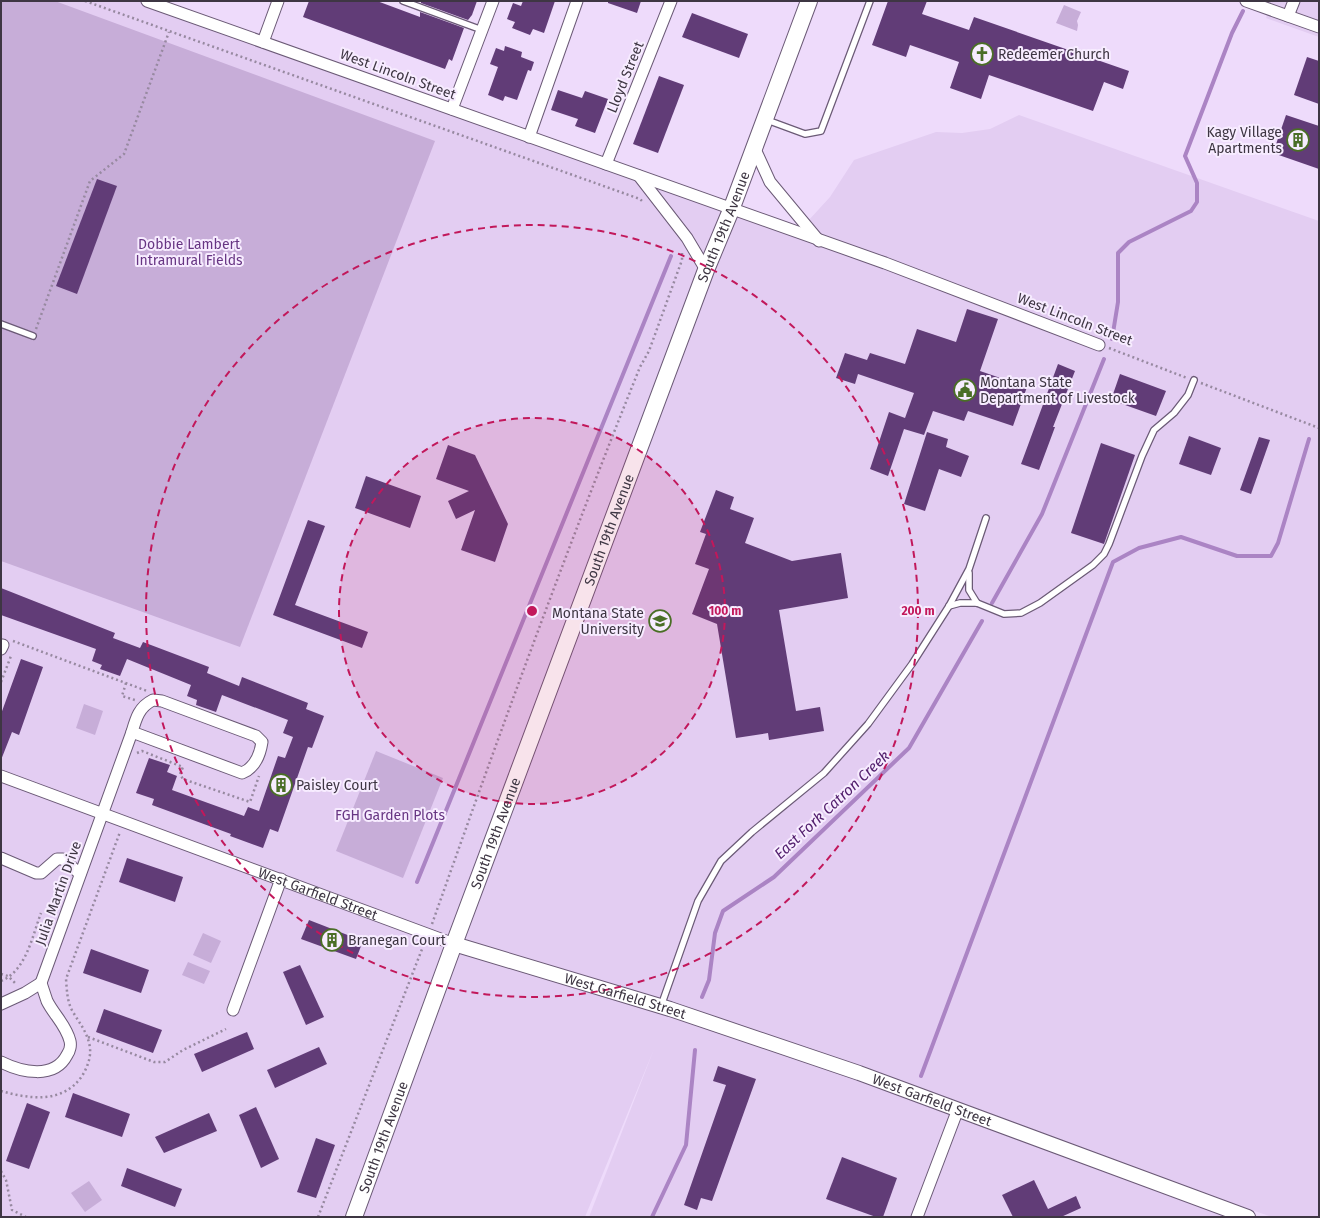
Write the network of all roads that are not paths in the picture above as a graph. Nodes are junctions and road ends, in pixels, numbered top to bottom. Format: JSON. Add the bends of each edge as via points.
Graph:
{"nodes":[{"id":1,"x":147,"y":1,"type":"edge"},
{"id":2,"x":278,"y":1,"type":"edge"},
{"id":3,"x":403,"y":1,"type":"edge"},
{"id":4,"x":493,"y":1,"type":"edge"},
{"id":5,"x":578,"y":1,"type":"edge"},
{"id":6,"x":671,"y":1,"type":"edge"},
{"id":7,"x":809,"y":1,"type":"edge"},
{"id":8,"x":870,"y":1,"type":"edge"},
{"id":9,"x":1246,"y":1,"type":"edge"},
{"id":10,"x":1294,"y":1,"type":"edge"},
{"id":11,"x":1288,"y":16,"type":"junction"},
{"id":12,"x":1319,"y":27,"type":"edge"},
{"id":13,"x":482,"y":30,"type":"junction"},
{"id":14,"x":263,"y":42,"type":"junction"},
{"id":15,"x":452,"y":110,"type":"junction"},
{"id":16,"x":765,"y":119,"type":"junction"},
{"id":17,"x":529,"y":137,"type":"junction"},
{"id":18,"x":754,"y":147,"type":"junction"},
{"id":19,"x":606,"y":164,"type":"junction"},
{"id":20,"x":638,"y":176,"type":"junction"},
{"id":21,"x":731,"y":210,"type":"junction"},
{"id":22,"x":819,"y":241,"type":"junction"},
{"id":23,"x":706,"y":270,"type":"junction"},
{"id":24,"x":1,"y":324,"type":"edge"},
{"id":25,"x":33,"y":336,"type":"road end"},
{"id":26,"x":1099,"y":345,"type":"road end"},
{"id":27,"x":1194,"y":380,"type":"road end"},
{"id":28,"x":986,"y":518,"type":"dead end"},
{"id":29,"x":969,"y":569,"type":"junction"},
{"id":30,"x":977,"y":603,"type":"junction"},
{"id":31,"x":949,"y":606,"type":"junction"},
{"id":32,"x":5,"y":642,"type":"edge"},
{"id":33,"x":1,"y":649,"type":"edge"},
{"id":34,"x":132,"y":732,"type":"junction"},
{"id":35,"x":1,"y":776,"type":"edge"},
{"id":36,"x":101,"y":818,"type":"junction"},
{"id":37,"x":1,"y":858,"type":"edge"},
{"id":38,"x":80,"y":874,"type":"junction"},
{"id":39,"x":281,"y":879,"type":"junction"},
{"id":40,"x":454,"y":944,"type":"junction"},
{"id":41,"x":41,"y":983,"type":"junction"},
{"id":42,"x":1,"y":1004,"type":"edge"},
{"id":43,"x":661,"y":1006,"type":"junction"},
{"id":44,"x":233,"y":1010,"type":"dead end"},
{"id":45,"x":1,"y":1062,"type":"edge"},
{"id":46,"x":958,"y":1109,"type":"junction"},
{"id":47,"x":354,"y":1217,"type":"edge"},
{"id":48,"x":917,"y":1217,"type":"edge"},
{"id":49,"x":1248,"y":1217,"type":"edge"}],
"edges":[{"from":1,"to":14,"type":"street","name":"West Lincoln Street"},
{"from":2,"to":14,"type":"street"},
{"from":3,"to":13,"type":"lane"},
{"from":4,"to":13,"type":"street"},
{"from":5,"to":17,"type":"street"},
{"from":6,"to":19,"type":"street","name":"Lloyd Street"},
{"from":7,"to":16,"type":"main road","name":"South 19th Avenue"},
{"from":8,"to":16,"type":"lane","via":[[821,131],[805,134]]},
{"from":9,"to":11,"type":"street"},
{"from":10,"to":11,"type":"street"},
{"from":11,"to":12,"type":"street"},
{"from":13,"to":15,"type":"street"},
{"from":14,"to":15,"type":"street","name":"West Lincoln Street"},
{"from":15,"to":17,"type":"street","name":"West Lincoln Street"},
{"from":16,"to":18,"type":"main road","name":"South 19th Avenue"},
{"from":17,"to":19,"type":"street","name":"West Lincoln Street"},
{"from":18,"to":21,"type":"main road","name":"South 19th Avenue"},
{"from":18,"to":22,"type":"street","via":[[770,182]]},
{"from":19,"to":20,"type":"street","name":"West Lincoln Street"},
{"from":20,"to":21,"type":"street","name":"West Lincoln Street"},
{"from":20,"to":23,"type":"street","via":[[687,238]]},
{"from":21,"to":22,"type":"street","name":"West Lincoln Street"},
{"from":21,"to":23,"type":"main road","name":"South 19th Avenue"},
{"from":22,"to":26,"type":"street","name":"West Lincoln Street"},
{"from":23,"to":40,"type":"main road","name":"South 19th Avenue"},
{"from":24,"to":25,"type":"lane"},
{"from":27,"to":30,"type":"lane","via":[[1188,395],[1174,413],[1154,430],[1104,554],[1040,603],[1021,613],[1004,614]]},
{"from":28,"to":29,"type":"lane"},
{"from":29,"to":30,"type":"lane","via":[[969,590]]},
{"from":29,"to":31,"type":"lane"},
{"from":30,"to":31,"type":"lane"},
{"from":31,"to":43,"type":"lane","via":[[889,696],[847,749],[824,773],[721,861],[698,901]]},
{"from":32,"to":33,"type":"street"},
{"from":34,"to":34,"type":"street","via":[[242,773],[250,770],[260,752],[262,742],[246,732],[153,700],[144,704],[138,712]]},
{"from":34,"to":36,"type":"street"},
{"from":35,"to":36,"type":"street","name":"West Garfield Street"},
{"from":36,"to":38,"type":"street","name":"Julia Martin Drive"},
{"from":36,"to":39,"type":"street","name":"West Garfield Street"},
{"from":37,"to":38,"type":"street","via":[[36,873],[41,873],[58,859],[63,859]]},
{"from":38,"to":41,"type":"street","name":"Julia Martin Drive"},
{"from":39,"to":40,"type":"street","name":"West Garfield Street"},
{"from":39,"to":44,"type":"street"},
{"from":40,"to":43,"type":"street","name":"West Garfield Street"},
{"from":40,"to":47,"type":"main road","name":"South 19th Avenue"},
{"from":41,"to":42,"type":"street"},
{"from":41,"to":45,"type":"street","via":[[48,1001],[67,1029],[71,1043],[69,1052],[54,1069],[36,1072],[20,1070]]},
{"from":43,"to":46,"type":"street","name":"West Garfield Street"},
{"from":46,"to":48,"type":"street"},
{"from":46,"to":49,"type":"street","name":"West Garfield Street"}]}
